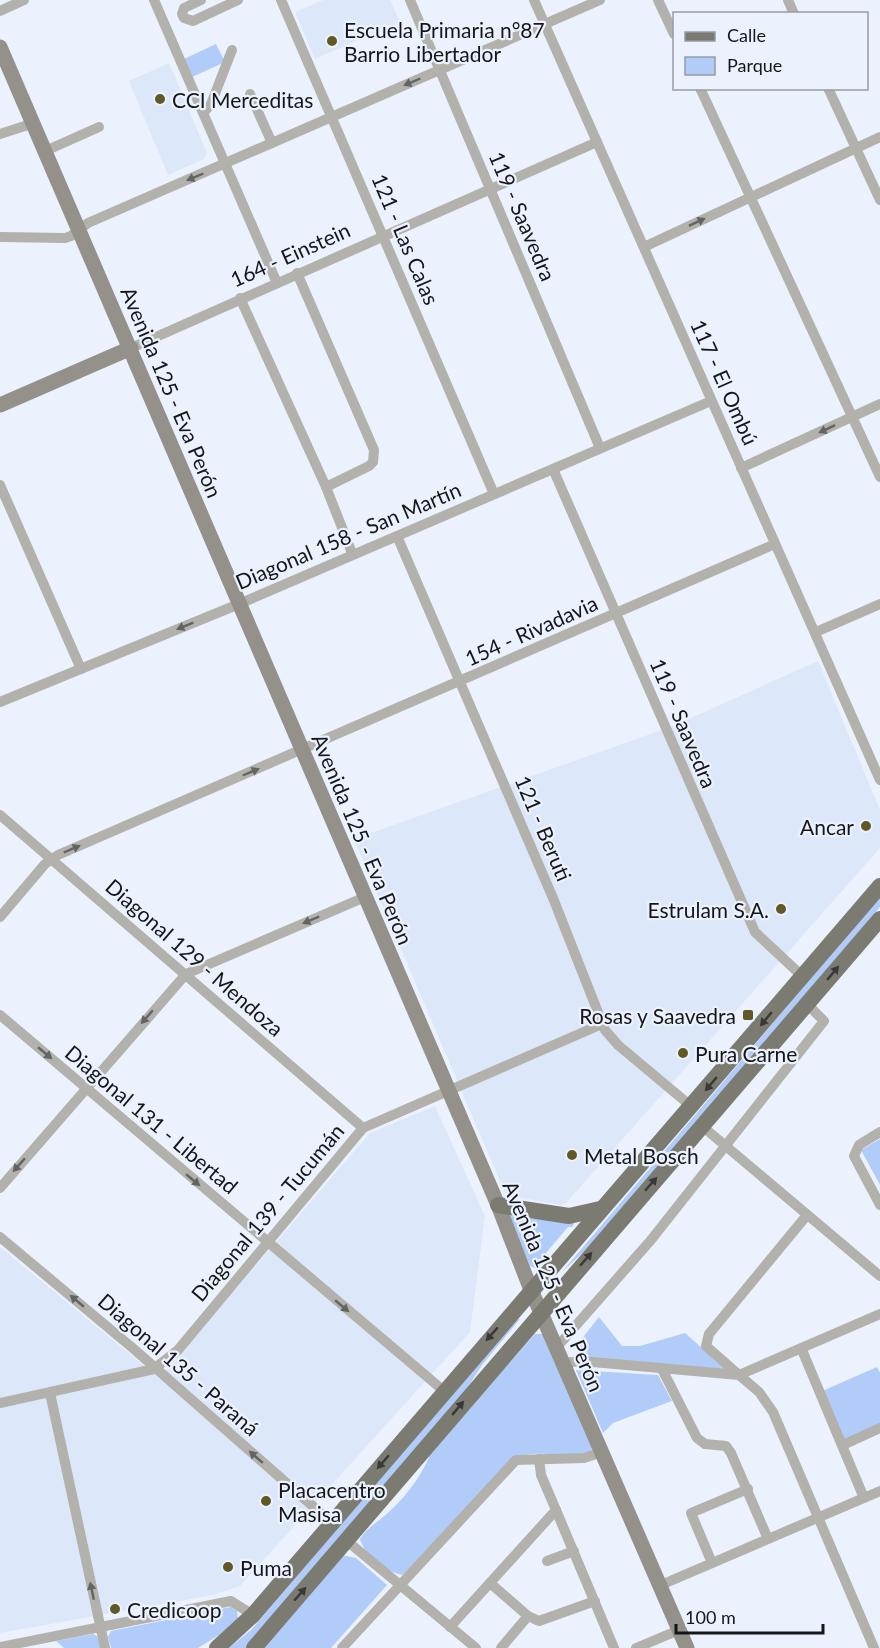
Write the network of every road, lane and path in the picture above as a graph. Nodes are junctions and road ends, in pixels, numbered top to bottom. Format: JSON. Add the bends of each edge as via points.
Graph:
{"nodes":[{"id":1,"x":24,"y":0,"type":"edge"},
{"id":2,"x":154,"y":0,"type":"edge"},
{"id":3,"x":201,"y":0,"type":"edge"},
{"id":4,"x":238,"y":0,"type":"edge"},
{"id":5,"x":281,"y":0,"type":"edge"},
{"id":6,"x":410,"y":0,"type":"edge"},
{"id":7,"x":534,"y":0,"type":"edge"},
{"id":8,"x":600,"y":0,"type":"edge"},
{"id":9,"x":658,"y":0,"type":"edge"},
{"id":10,"x":0,"y":11,"type":"edge"},
{"id":11,"x":546,"y":25,"type":"junction"},
{"id":12,"x":673,"y":30,"type":"edge"},
{"id":13,"x":0,"y":47,"type":"edge"},
{"id":14,"x":232,"y":50,"type":"dead end"},
{"id":15,"x":441,"y":70,"type":"junction"},
{"id":16,"x":701,"y":90,"type":"edge"},
{"id":17,"x":829,"y":90,"type":"edge"},
{"id":18,"x":250,"y":94,"type":"dead end"},
{"id":19,"x":204,"y":112,"type":"junction"},
{"id":20,"x":332,"y":117,"type":"junction"},
{"id":21,"x":31,"y":124,"type":"junction"},
{"id":22,"x":99,"y":127,"type":"dead end"},
{"id":23,"x":0,"y":134,"type":"edge"},
{"id":24,"x":880,"y":137,"type":"edge"},
{"id":25,"x":597,"y":142,"type":"junction"},
{"id":26,"x":272,"y":143,"type":"junction"},
{"id":27,"x":855,"y":148,"type":"junction"},
{"id":28,"x":43,"y":152,"type":"junction"},
{"id":29,"x":226,"y":163,"type":"junction"},
{"id":30,"x":489,"y":189,"type":"junction"},
{"id":31,"x":751,"y":197,"type":"junction"},
{"id":32,"x":880,"y":200,"type":"edge"},
{"id":33,"x":79,"y":231,"type":"junction"},
{"id":34,"x":384,"y":236,"type":"junction"},
{"id":35,"x":0,"y":237,"type":"edge"},
{"id":36,"x":644,"y":247,"type":"junction"},
{"id":37,"x":297,"y":273,"type":"junction"},
{"id":38,"x":277,"y":283,"type":"junction"},
{"id":39,"x":240,"y":298,"type":"junction"},
{"id":40,"x":131,"y":348,"type":"junction"},
{"id":41,"x":711,"y":400,"type":"junction"},
{"id":42,"x":880,"y":404,"type":"edge"},
{"id":43,"x":0,"y":405,"type":"edge"},
{"id":44,"x":852,"y":417,"type":"junction"},
{"id":45,"x":600,"y":448,"type":"junction"},
{"id":46,"x":741,"y":468,"type":"junction"},
{"id":47,"x":552,"y":469,"type":"junction"},
{"id":48,"x":880,"y":477,"type":"edge"},
{"id":49,"x":0,"y":485,"type":"edge"},
{"id":50,"x":326,"y":487,"type":"junction"},
{"id":51,"x":494,"y":494,"type":"junction"},
{"id":52,"x":397,"y":536,"type":"junction"},
{"id":53,"x":775,"y":544,"type":"junction"},
{"id":54,"x":352,"y":553,"type":"junction"},
{"id":55,"x":239,"y":604,"type":"junction"},
{"id":56,"x":880,"y":604,"type":"edge"},
{"id":57,"x":616,"y":614,"type":"junction"},
{"id":58,"x":816,"y":632,"type":"junction"},
{"id":59,"x":81,"y":669,"type":"junction"},
{"id":60,"x":460,"y":682,"type":"junction"},
{"id":61,"x":0,"y":702,"type":"edge"},
{"id":62,"x":301,"y":750,"type":"junction"},
{"id":63,"x":880,"y":780,"type":"edge"},
{"id":64,"x":0,"y":815,"type":"edge"},
{"id":65,"x":51,"y":859,"type":"junction"},
{"id":66,"x":880,"y":886,"type":"edge"},
{"id":67,"x":365,"y":897,"type":"junction"},
{"id":68,"x":0,"y":917,"type":"edge"},
{"id":69,"x":880,"y":919,"type":"edge"},
{"id":70,"x":186,"y":974,"type":"junction"},
{"id":71,"x":802,"y":976,"type":"junction"},
{"id":72,"x":807,"y":1004,"type":"junction"},
{"id":73,"x":0,"y":1015,"type":"edge"},
{"id":74,"x":602,"y":1024,"type":"junction"},
{"id":75,"x":86,"y":1088,"type":"junction"},
{"id":76,"x":448,"y":1091,"type":"junction"},
{"id":77,"x":692,"y":1107,"type":"junction"},
{"id":78,"x":702,"y":1126,"type":"junction"},
{"id":79,"x":363,"y":1128,"type":"junction"},
{"id":80,"x":880,"y":1132,"type":"edge"},
{"id":81,"x":725,"y":1146,"type":"junction"},
{"id":82,"x":0,"y":1188,"type":"edge"},
{"id":83,"x":498,"y":1205,"type":"junction"},
{"id":84,"x":880,"y":1205,"type":"edge"},
{"id":85,"x":601,"y":1209,"type":"junction"},
{"id":86,"x":807,"y":1215,"type":"junction"},
{"id":87,"x":0,"y":1237,"type":"edge"},
{"id":88,"x":267,"y":1243,"type":"junction"},
{"id":89,"x":880,"y":1276,"type":"edge"},
{"id":90,"x":531,"y":1290,"type":"junction"},
{"id":91,"x":540,"y":1312,"type":"junction"},
{"id":92,"x":880,"y":1314,"type":"edge"},
{"id":93,"x":556,"y":1347,"type":"junction"},
{"id":94,"x":802,"y":1350,"type":"junction"},
{"id":95,"x":563,"y":1363,"type":"junction"},
{"id":96,"x":154,"y":1369,"type":"junction"},
{"id":97,"x":662,"y":1369,"type":"junction"},
{"id":98,"x":739,"y":1375,"type":"junction"},
{"id":99,"x":444,"y":1392,"type":"junction"},
{"id":100,"x":50,"y":1393,"type":"junction"},
{"id":101,"x":0,"y":1402,"type":"edge"},
{"id":102,"x":880,"y":1428,"type":"edge"},
{"id":103,"x":843,"y":1445,"type":"junction"},
{"id":104,"x":602,"y":1452,"type":"junction"},
{"id":105,"x":539,"y":1459,"type":"junction"},
{"id":106,"x":748,"y":1490,"type":"junction"},
{"id":107,"x":880,"y":1491,"type":"edge"},
{"id":108,"x":864,"y":1498,"type":"junction"},
{"id":109,"x":556,"y":1510,"type":"junction"},
{"id":110,"x":817,"y":1517,"type":"junction"},
{"id":111,"x":332,"y":1523,"type":"junction"},
{"id":112,"x":768,"y":1539,"type":"junction"},
{"id":113,"x":346,"y":1541,"type":"junction"},
{"id":114,"x":574,"y":1551,"type":"junction"},
{"id":115,"x":547,"y":1561,"type":"dead end"},
{"id":116,"x":712,"y":1563,"type":"junction"},
{"id":117,"x":400,"y":1583,"type":"junction"},
{"id":118,"x":490,"y":1583,"type":"junction"},
{"id":119,"x":661,"y":1585,"type":"junction"},
{"id":120,"x":595,"y":1601,"type":"junction"},
{"id":121,"x":253,"y":1615,"type":"junction"},
{"id":122,"x":528,"y":1616,"type":"junction"},
{"id":123,"x":100,"y":1627,"type":"junction"},
{"id":124,"x":450,"y":1627,"type":"junction"},
{"id":125,"x":679,"y":1630,"type":"junction"},
{"id":126,"x":0,"y":1647,"type":"edge"},
{"id":127,"x":105,"y":1648,"type":"edge"},
{"id":128,"x":217,"y":1648,"type":"edge"},
{"id":129,"x":254,"y":1648,"type":"edge"},
{"id":130,"x":342,"y":1648,"type":"edge"},
{"id":131,"x":476,"y":1648,"type":"edge"},
{"id":132,"x":501,"y":1648,"type":"edge"},
{"id":133,"x":614,"y":1648,"type":"edge"},
{"id":134,"x":636,"y":1648,"type":"edge"},
{"id":135,"x":687,"y":1648,"type":"edge"},
{"id":136,"x":874,"y":1648,"type":"edge"}],
"edges":[{"from":1,"to":10,"type":"street"},
{"from":2,"to":19,"type":"street"},
{"from":3,"to":4,"type":"street","via":[[184,8],[184,18],[193,21]]},
{"from":5,"to":20,"type":"street","name":"121 - Las Calas"},
{"from":6,"to":15,"type":"street","name":"119 - Saavedra"},
{"from":7,"to":11,"type":"street","name":"117 - El Ombú"},
{"from":8,"to":11,"type":"street"},
{"from":9,"to":12,"type":"street"},
{"from":11,"to":15,"type":"street"},
{"from":11,"to":25,"type":"street","name":"117 - El Ombú"},
{"from":13,"to":21,"type":"street","name":"Avenida 125 - Eva Perón"},
{"from":14,"to":19,"type":"street","via":[[211,104]]},
{"from":15,"to":20,"type":"street","one_way":true},
{"from":15,"to":30,"type":"street","name":"119 - Saavedra"},
{"from":16,"to":31,"type":"street"},
{"from":17,"to":27,"type":"street"},
{"from":18,"to":26,"type":"street"},
{"from":19,"to":29,"type":"street"},
{"from":20,"to":26,"type":"street"},
{"from":20,"to":34,"type":"street","name":"121 - Las Calas"},
{"from":21,"to":23,"type":"street"},
{"from":21,"to":28,"type":"street","name":"Avenida 125 - Eva Perón"},
{"from":22,"to":28,"type":"street"},
{"from":24,"to":27,"type":"street"},
{"from":25,"to":30,"type":"street","name":"164 - Einstein"},
{"from":25,"to":36,"type":"street","name":"117 - El Ombú"},
{"from":26,"to":29,"type":"street"},
{"from":27,"to":31,"type":"street"},
{"from":27,"to":32,"type":"street"},
{"from":28,"to":33,"type":"street","name":"Avenida 125 - Eva Perón"},
{"from":29,"to":33,"type":"street","one_way":true,"via":[[88,223]]},
{"from":29,"to":38,"type":"street"},
{"from":30,"to":34,"type":"street","name":"164 - Einstein"},
{"from":30,"to":45,"type":"street","name":"119 - Saavedra"},
{"from":36,"to":31,"type":"street","one_way":true},
{"from":31,"to":44,"type":"street"},
{"from":33,"to":35,"type":"street","via":[[59,239]]},
{"from":33,"to":40,"type":"street","name":"Avenida 125 - Eva Perón"},
{"from":34,"to":37,"type":"street","name":"164 - Einstein"},
{"from":34,"to":51,"type":"street","name":"121 - Las Calas"},
{"from":36,"to":41,"type":"street","name":"117 - El Ombú"},
{"from":37,"to":38,"type":"street","name":"164 - Einstein"},
{"from":37,"to":50,"type":"street","via":[[374,450],[369,466]]},
{"from":38,"to":39,"type":"street","name":"164 - Einstein"},
{"from":39,"to":40,"type":"street","name":"164 - Einstein"},
{"from":39,"to":50,"type":"street"},
{"from":40,"to":43,"type":"street","name":"164 - Einstein"},
{"from":40,"to":55,"type":"street","name":"Avenida 125 - Eva Perón"},
{"from":41,"to":45,"type":"street","name":"Diagonal 158 - San Martín"},
{"from":41,"to":46,"type":"street","name":"117 - El Ombú"},
{"from":42,"to":44,"type":"street"},
{"from":44,"to":46,"type":"street","one_way":true},
{"from":44,"to":48,"type":"street"},
{"from":45,"to":47,"type":"street","name":"Diagonal 158 - San Martín"},
{"from":46,"to":53,"type":"street","name":"117 - El Ombú"},
{"from":47,"to":51,"type":"street","name":"Diagonal 158 - San Martín"},
{"from":47,"to":57,"type":"street","name":"119 - Saavedra"},
{"from":49,"to":59,"type":"street"},
{"from":50,"to":54,"type":"street"},
{"from":51,"to":52,"type":"street","name":"Diagonal 158 - San Martín"},
{"from":52,"to":54,"type":"street","name":"Diagonal 158 - San Martín"},
{"from":52,"to":60,"type":"street","name":"121 - Beruti"},
{"from":53,"to":57,"type":"street","name":"154 - Rivadavia"},
{"from":53,"to":58,"type":"street","name":"117 - El Ombú"},
{"from":54,"to":55,"type":"street","name":"Diagonal 158 - San Martín"},
{"from":55,"to":59,"type":"street","name":"Diagonal 158 - San Martín","one_way":true},
{"from":55,"to":62,"type":"street","name":"Avenida 125 - Eva Perón"},
{"from":56,"to":58,"type":"street"},
{"from":57,"to":60,"type":"street","name":"154 - Rivadavia"},
{"from":57,"to":71,"type":"street","name":"119 - Saavedra","via":[[755,932]]},
{"from":58,"to":63,"type":"street","name":"117 - El Ombú"},
{"from":59,"to":61,"type":"street","name":"Diagonal 158 - San Martín"},
{"from":60,"to":62,"type":"street","name":"154 - Rivadavia"},
{"from":60,"to":74,"type":"street","name":"121 - Beruti","via":[[554,898]]},
{"from":65,"to":62,"type":"street","name":"154 - Rivadavia","one_way":true},
{"from":62,"to":67,"type":"street","name":"Avenida 125 - Eva Perón"},
{"from":64,"to":65,"type":"street","name":"Diagonal 129 - Mendoza"},
{"from":65,"to":68,"type":"street"},
{"from":65,"to":70,"type":"street","name":"Diagonal 129 - Mendoza"},
{"from":66,"to":71,"type":"main road"},
{"from":67,"to":70,"type":"street","one_way":true},
{"from":67,"to":76,"type":"street","name":"Avenida 125 - Eva Perón"},
{"from":72,"to":69,"type":"main road","one_way":true},
{"from":70,"to":75,"type":"street","one_way":true},
{"from":70,"to":79,"type":"street","name":"Diagonal 129 - Mendoza"},
{"from":71,"to":77,"type":"main road","one_way":true},
{"from":72,"to":78,"type":"main road"},
{"from":72,"to":81,"type":"street","via":[[824,1021]]},
{"from":73,"to":75,"type":"street","name":"Diagonal 131 - Libertad","one_way":true},
{"from":74,"to":76,"type":"street","name":"Diagonal 139 - Tucumán"},
{"from":74,"to":77,"type":"street","name":"121 - Beruti","via":[[618,1045]]},
{"from":75,"to":82,"type":"street","one_way":true},
{"from":75,"to":88,"type":"street","name":"Diagonal 131 - Libertad","one_way":true},
{"from":76,"to":79,"type":"street","name":"Diagonal 139 - Tucumán"},
{"from":76,"to":83,"type":"street","name":"Avenida 125 - Eva Perón"},
{"from":77,"to":85,"type":"main road"},
{"from":78,"to":81,"type":"street"},
{"from":91,"to":78,"type":"main road","one_way":true},
{"from":79,"to":88,"type":"street","name":"Diagonal 139 - Tucumán"},
{"from":80,"to":84,"type":"street","via":[[854,1150]]},
{"from":81,"to":86,"type":"street"},
{"from":81,"to":93,"type":"street","via":[[651,1240]]},
{"from":83,"to":85,"type":"main road","via":[[569,1216]]},
{"from":83,"to":90,"type":"street","name":"Avenida 125 - Eva Perón"},
{"from":85,"to":90,"type":"main road"},
{"from":86,"to":89,"type":"street"},
{"from":86,"to":98,"type":"street","via":[[706,1340],[710,1351]]},
{"from":96,"to":87,"type":"street","name":"Diagonal 135 - Paraná","one_way":true},
{"from":88,"to":96,"type":"street","name":"Diagonal 139 - Tucumán","via":[[178,1350]]},
{"from":88,"to":99,"type":"street","name":"Diagonal 131 - Libertad","one_way":true},
{"from":90,"to":91,"type":"street","name":"Avenida 125 - Eva Perón"},
{"from":90,"to":99,"type":"main road","one_way":true},
{"from":91,"to":93,"type":"street","name":"Avenida 125 - Eva Perón"},
{"from":113,"to":91,"type":"main road","one_way":true},
{"from":92,"to":94,"type":"street"},
{"from":93,"to":95,"type":"street","name":"Avenida 125 - Eva Perón"},
{"from":94,"to":98,"type":"street"},
{"from":94,"to":103,"type":"street"},
{"from":95,"to":97,"type":"street","via":[[581,1361]]},
{"from":95,"to":104,"type":"street","name":"Avenida 125 - Eva Perón"},
{"from":96,"to":100,"type":"street","name":"Diagonal 139 - Tucumán"},
{"from":111,"to":96,"type":"street","name":"Diagonal 135 - Paraná","one_way":true},
{"from":97,"to":98,"type":"street"},
{"from":97,"to":106,"type":"street","via":[[697,1438],[726,1446]]},
{"from":98,"to":110,"type":"street","via":[[759,1392],[773,1412]]},
{"from":99,"to":111,"type":"main road","one_way":true},
{"from":100,"to":101,"type":"street","name":"Diagonal 139 - Tucumán"},
{"from":123,"to":100,"type":"street","one_way":true},
{"from":102,"to":103,"type":"street"},
{"from":103,"to":108,"type":"street"},
{"from":104,"to":105,"type":"street","via":[[584,1458]]},
{"from":104,"to":119,"type":"street","name":"Avenida 125 - Eva Perón"},
{"from":105,"to":109,"type":"street","via":[[541,1475]]},
{"from":105,"to":117,"type":"street","via":[[516,1460],[510,1465]]},
{"from":106,"to":112,"type":"street"},
{"from":106,"to":116,"type":"street","via":[[691,1513]]},
{"from":107,"to":108,"type":"street"},
{"from":108,"to":110,"type":"street"},
{"from":109,"to":114,"type":"street"},
{"from":109,"to":118,"type":"street"},
{"from":110,"to":112,"type":"street"},
{"from":110,"to":136,"type":"street"},
{"from":111,"to":121,"type":"main road"},
{"from":112,"to":116,"type":"street"},
{"from":113,"to":117,"type":"street"},
{"from":129,"to":113,"type":"main road","one_way":true},
{"from":114,"to":115,"type":"street"},
{"from":114,"to":120,"type":"street"},
{"from":116,"to":119,"type":"street"},
{"from":117,"to":124,"type":"street"},
{"from":117,"to":130,"type":"street"},
{"from":118,"to":122,"type":"street"},
{"from":118,"to":124,"type":"street"},
{"from":119,"to":125,"type":"street","name":"Avenida 125 - Eva Perón"},
{"from":120,"to":122,"type":"street","via":[[545,1621]]},
{"from":120,"to":133,"type":"street"},
{"from":121,"to":123,"type":"street","via":[[231,1601]]},
{"from":121,"to":128,"type":"main road"},
{"from":122,"to":132,"type":"street"},
{"from":123,"to":126,"type":"street"},
{"from":123,"to":127,"type":"street"},
{"from":124,"to":131,"type":"street"},
{"from":125,"to":134,"type":"street"},
{"from":125,"to":135,"type":"street","name":"Avenida 125 - Eva Perón"}]}
